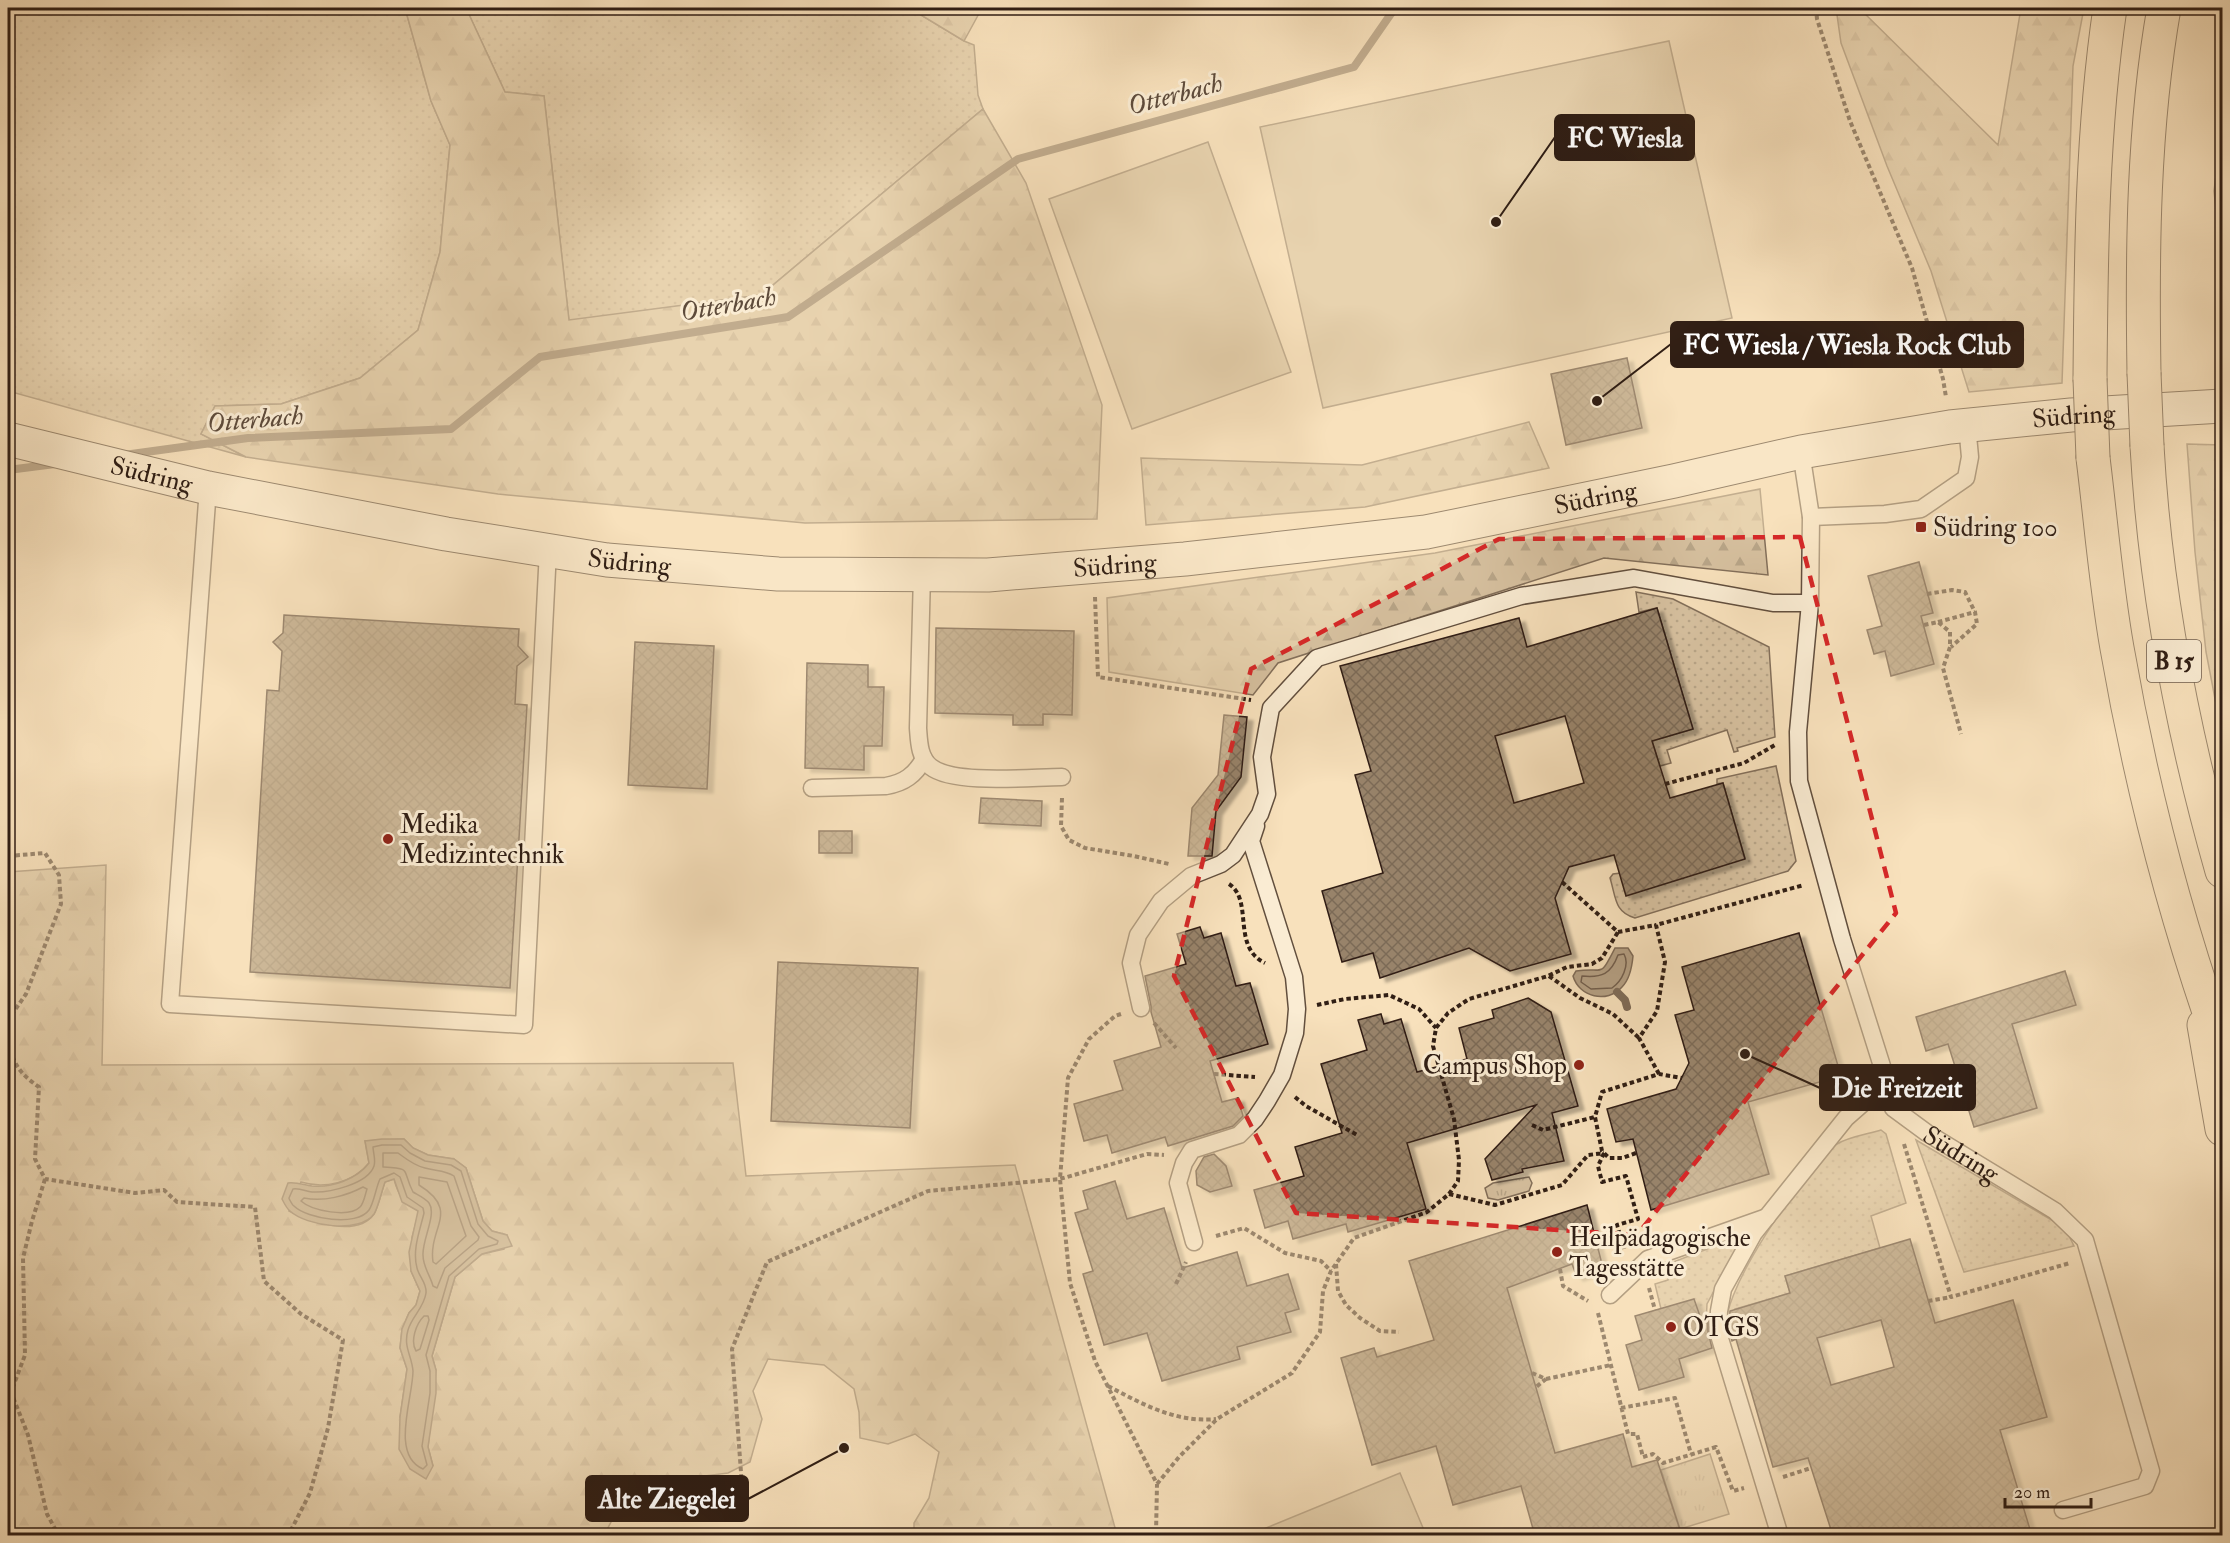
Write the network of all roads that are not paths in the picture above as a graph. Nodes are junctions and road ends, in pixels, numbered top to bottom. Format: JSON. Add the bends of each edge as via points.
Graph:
{"nodes":[{"id":1,"x":2110,"y":8,"type":"edge"},
{"id":2,"x":2164,"y":8,"type":"edge"},
{"id":3,"x":2223,"y":406,"type":"edge"},
{"id":4,"x":1959,"y":426,"type":"junction"},
{"id":5,"x":8,"y":439,"type":"edge"},
{"id":6,"x":1801,"y":452,"type":"junction"},
{"id":7,"x":208,"y":488,"type":"junction"},
{"id":8,"x":1811,"y":517,"type":"junction"},
{"id":9,"x":548,"y":550,"type":"junction"},
{"id":10,"x":922,"y":574,"type":"junction"},
{"id":11,"x":1809,"y":603,"type":"junction"},
{"id":12,"x":924,"y":759,"type":"junction"},
{"id":13,"x":1062,"y":777,"type":"road end"},
{"id":14,"x":812,"y":788,"type":"dead end"},
{"id":15,"x":1260,"y":814,"type":"junction"},
{"id":16,"x":2223,"y":871,"type":"edge"},
{"id":17,"x":2194,"y":970,"type":"junction"},
{"id":18,"x":1142,"y":1008,"type":"road end"},
{"id":19,"x":2223,"y":1049,"type":"edge"},
{"id":20,"x":1887,"y":1082,"type":"junction"},
{"id":21,"x":2223,"y":1129,"type":"edge"},
{"id":22,"x":1768,"y":1216,"type":"junction"},
{"id":23,"x":1194,"y":1242,"type":"road end"},
{"id":24,"x":1610,"y":1295,"type":"dead end"},
{"id":25,"x":2063,"y":1510,"type":"dead end"},
{"id":26,"x":1780,"y":1536,"type":"edge"}],
"edges":[{"from":1,"to":17,"type":"highway","number":"B 15","bridge":true,"via":[[2091,234],[2093,458],[2117,647],[2140,771]]},
{"from":2,"to":16,"type":"highway","number":"B 15","bridge":true,"via":[[2151,108],[2142,269],[2151,513],[2168,631],[2198,778]]},
{"from":3,"to":4,"type":"street","name":"Südring"},
{"from":4,"to":6,"type":"street","name":"Südring"},
{"from":4,"to":8,"type":"lane","via":[[1970,457],[1966,478],[1921,509]]},
{"from":5,"to":7,"type":"street","name":"Südring"},
{"from":6,"to":8,"type":"lane"},
{"from":6,"to":10,"type":"street","name":"Südring","via":[[1426,532],[1185,559],[988,575]]},
{"from":7,"to":9,"type":"street","name":"Südring"},
{"from":7,"to":9,"type":"lane","via":[[170,1004],[524,1025]]},
{"from":8,"to":11,"type":"lane"},
{"from":9,"to":10,"type":"street","name":"Südring","via":[[607,560],[778,574]]},
{"from":10,"to":12,"type":"lane","via":[[918,728]]},
{"from":11,"to":15,"type":"lane","via":[[1773,603],[1634,578],[1521,596],[1317,657],[1271,708],[1262,757],[1267,794]]},
{"from":11,"to":20,"type":"lane","via":[[1798,732],[1799,781]]},
{"from":12,"to":13,"type":"lane","via":[[944,774],[963,778]]},
{"from":12,"to":14,"type":"lane","via":[[918,770],[897,784]]},
{"from":15,"to":18,"type":"lane","via":[[1233,855],[1198,873],[1161,901],[1138,935],[1131,963]]},
{"from":15,"to":23,"type":"lane","via":[[1251,842],[1292,970],[1297,1009],[1295,1033],[1282,1075],[1268,1101],[1239,1135],[1192,1150],[1184,1163],[1178,1183]]},
{"from":17,"to":19,"type":"highway","number":"B 15"},
{"from":17,"to":21,"type":"highway","number":"B 15"},
{"from":20,"to":22,"type":"lane","via":[[1846,1118]]},
{"from":20,"to":25,"type":"lane","name":"Südring","via":[[1893,1108],[2055,1211],[2085,1240],[2151,1471],[2145,1486]]},
{"from":22,"to":24,"type":"lane","via":[[1648,1259]]},
{"from":22,"to":26,"type":"lane","via":[[1723,1289],[1718,1332]]}]}
